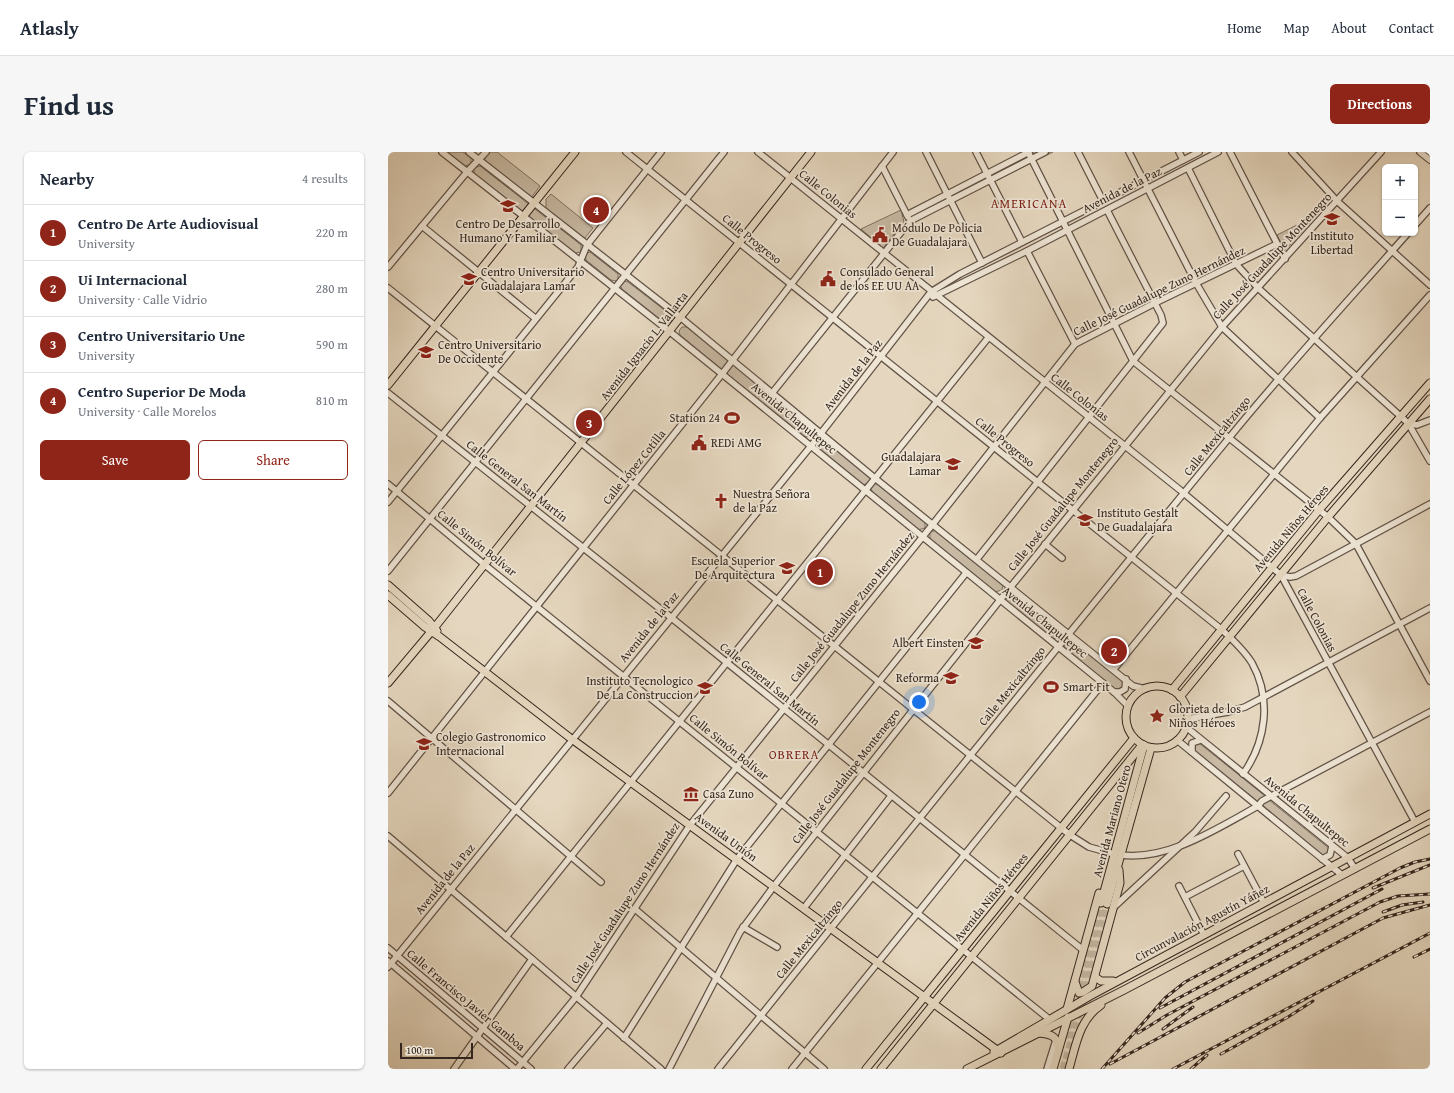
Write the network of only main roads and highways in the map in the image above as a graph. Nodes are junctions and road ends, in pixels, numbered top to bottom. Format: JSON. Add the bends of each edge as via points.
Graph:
{"nodes":[{"id":1,"x":575,"y":152,"type":"edge"},
{"id":2,"x":812,"y":152,"type":"edge"},
{"id":3,"x":1430,"y":383,"type":"edge"},
{"id":4,"x":388,"y":384,"type":"edge"},
{"id":5,"x":1430,"y":399,"type":"edge"},
{"id":6,"x":388,"y":585,"type":"edge"},
{"id":7,"x":388,"y":595,"type":"edge"},
{"id":8,"x":433,"y":630,"type":"junction"},
{"id":9,"x":388,"y":683,"type":"edge"},
{"id":10,"x":1172,"y":690,"type":"junction"},
{"id":11,"x":1180,"y":697,"type":"junction"},
{"id":12,"x":1134,"y":738,"type":"junction"},
{"id":13,"x":1146,"y":746,"type":"junction"},
{"id":14,"x":1430,"y":814,"type":"edge"},
{"id":15,"x":1430,"y":829,"type":"edge"},
{"id":16,"x":1115,"y":864,"type":"junction"},
{"id":17,"x":1107,"y":905,"type":"junction"},
{"id":18,"x":1224,"y":924,"type":"junction"},
{"id":19,"x":1230,"y":934,"type":"junction"},
{"id":20,"x":1129,"y":975,"type":"junction"},
{"id":21,"x":1095,"y":977,"type":"junction"},
{"id":22,"x":1075,"y":982,"type":"junction"},
{"id":23,"x":1124,"y":990,"type":"junction"},
{"id":24,"x":1098,"y":991,"type":"junction"},
{"id":25,"x":925,"y":996,"type":"junction"},
{"id":26,"x":934,"y":1003,"type":"junction"},
{"id":27,"x":1067,"y":1009,"type":"junction"},
{"id":28,"x":1067,"y":1018,"type":"junction"},
{"id":29,"x":1038,"y":1033,"type":"junction"},
{"id":30,"x":999,"y":1051,"type":"junction"},
{"id":31,"x":1058,"y":1051,"type":"junction"},
{"id":32,"x":866,"y":1069,"type":"edge"},
{"id":33,"x":881,"y":1069,"type":"edge"},
{"id":34,"x":967,"y":1069,"type":"edge"},
{"id":35,"x":1053,"y":1069,"type":"edge"},
{"id":36,"x":1069,"y":1069,"type":"edge"}],
"edges":[{"from":1,"to":4,"type":"main road"},
{"from":2,"to":8,"type":"main road","name":"Avenida Ignacio L. Vallarta"},
{"from":3,"to":10,"type":"main road","name":"Avenida Niños Héroes","via":[[1319,510]]},
{"from":5,"to":11,"type":"main road","name":"Avenida Niños Héroes","via":[[1328,517]]},
{"from":6,"to":8,"type":"main road"},
{"from":7,"to":8,"type":"main road"},
{"from":8,"to":9,"type":"main road","name":"Avenida Ignacio L. Vallarta"},
{"from":8,"to":25,"type":"main road","name":"Avenida Unión","via":[[484,673],[572,739]]},
{"from":10,"to":11,"type":"main road"},
{"from":10,"to":12,"type":"main road","via":[[1159,686],[1145,689],[1135,695],[1128,706],[1126,723]]},
{"from":11,"to":13,"type":"main road","via":[[1187,719],[1186,727],[1177,740],[1164,747]]},
{"from":12,"to":13,"type":"main road"},
{"from":12,"to":25,"type":"main road","name":"Avenida Niños Héroes"},
{"from":13,"to":16,"type":"main road","name":"Avenida Mariano Otero"},
{"from":13,"to":26,"type":"main road","name":"Avenida Niños Héroes"},
{"from":14,"to":18,"type":"main road","name":"Circunvalación Agustín Yáñez"},
{"from":15,"to":19,"type":"main road","name":"Circunvalación Agustín Yáñez"},
{"from":16,"to":17,"type":"main road","name":"Avenida Mariano Otero"},
{"from":16,"to":17,"type":"main road","via":[[1120,883]]},
{"from":16,"to":22,"type":"main road","via":[[1103,879]]},
{"from":17,"to":21,"type":"main road"},
{"from":18,"to":19,"type":"main road"},
{"from":18,"to":20,"type":"main road","name":"Circunvalación Agustín Yáñez"},
{"from":19,"to":23,"type":"main road","name":"Circunvalación Agustín Yáñez"},
{"from":20,"to":21,"type":"main road","via":[[1108,982]]},
{"from":20,"to":24,"type":"main road","name":"Circunvalación Agustín Yáñez"},
{"from":21,"to":22,"type":"main road","via":[[1091,988],[1081,993],[1077,991]]},
{"from":22,"to":27,"type":"main road"},
{"from":23,"to":28,"type":"main road","name":"Circunvalación Agustín Yáñez"},
{"from":23,"to":36,"type":"main road","via":[[1088,1015],[1082,1026]]},
{"from":24,"to":27,"type":"main road","name":"Circunvalación Agustín Yáñez"},
{"from":24,"to":28,"type":"main road"},
{"from":25,"to":26,"type":"main road","name":"Avenida Unión"},
{"from":25,"to":32,"type":"main road","name":"Avenida Niños Héroes"},
{"from":26,"to":30,"type":"main road","name":"Avenida Unión"},
{"from":26,"to":33,"type":"main road","name":"Avenida Niños Héroes"},
{"from":27,"to":30,"type":"main road","name":"Circunvalación Agustín Yáñez"},
{"from":28,"to":29,"type":"main road","name":"Circunvalación Agustín Yáñez"},
{"from":28,"to":31,"type":"main road"},
{"from":29,"to":30,"type":"main road","name":"Circunvalación Agustín Yáñez"},
{"from":29,"to":31,"type":"main road","via":[[1050,1034],[1056,1039]]},
{"from":30,"to":34,"type":"main road","name":"Circunvalación Agustín Yáñez"},
{"from":31,"to":35,"type":"main road"}]}
